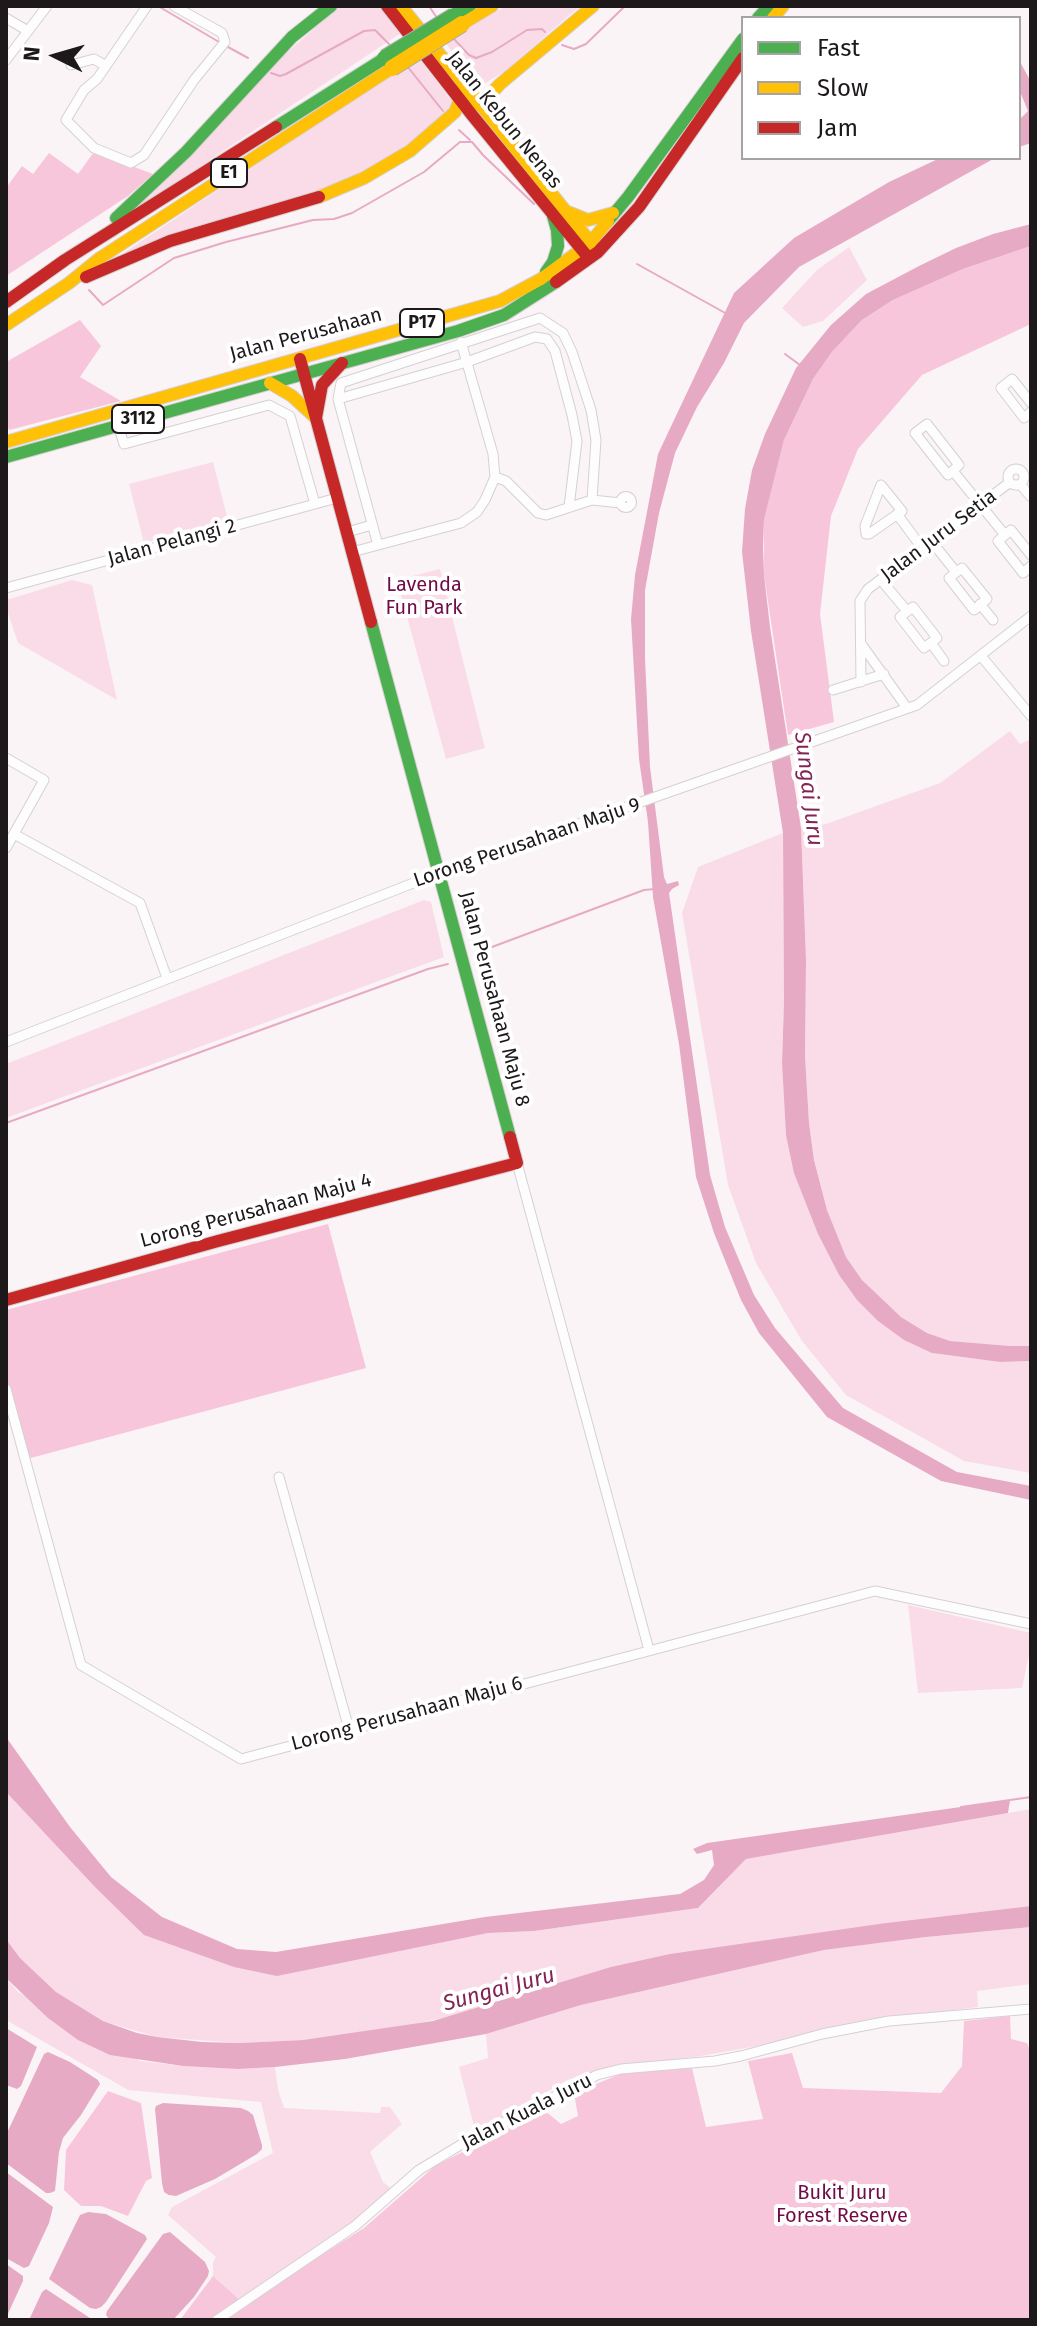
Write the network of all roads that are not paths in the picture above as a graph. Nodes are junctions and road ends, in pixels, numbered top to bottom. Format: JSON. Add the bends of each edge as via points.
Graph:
{"nodes":[{"id":1,"x":47,"y":6,"type":"edge"},
{"id":2,"x":147,"y":6,"type":"edge"},
{"id":3,"x":174,"y":6,"type":"edge"},
{"id":4,"x":331,"y":6,"type":"edge"},
{"id":5,"x":387,"y":6,"type":"edge"},
{"id":6,"x":401,"y":6,"type":"edge"},
{"id":7,"x":470,"y":6,"type":"edge"},
{"id":8,"x":492,"y":6,"type":"edge"},
{"id":9,"x":593,"y":6,"type":"edge"},
{"id":10,"x":6,"y":18,"type":"edge"},
{"id":11,"x":458,"y":20,"type":"junction"},
{"id":12,"x":28,"y":31,"type":"junction"},
{"id":13,"x":741,"y":42,"type":"edge"},
{"id":14,"x":6,"y":60,"type":"edge"},
{"id":15,"x":741,"y":61,"type":"edge"},
{"id":16,"x":389,"y":63,"type":"junction"},
{"id":17,"x":71,"y":65,"type":"dead end"},
{"id":18,"x":106,"y":66,"type":"junction"},
{"id":19,"x":473,"y":106,"type":"junction"},
{"id":20,"x":556,"y":209,"type":"junction"},
{"id":21,"x":617,"y":211,"type":"junction"},
{"id":22,"x":590,"y":251,"type":"junction"},
{"id":23,"x":65,"y":260,"type":"junction"},
{"id":24,"x":541,"y":279,"type":"junction"},
{"id":25,"x":69,"y":283,"type":"junction"},
{"id":26,"x":6,"y":302,"type":"edge"},
{"id":27,"x":6,"y":325,"type":"edge"},
{"id":28,"x":460,"y":337,"type":"junction"},
{"id":29,"x":344,"y":362,"type":"junction"},
{"id":30,"x":467,"y":362,"type":"junction"},
{"id":31,"x":302,"y":366,"type":"junction"},
{"id":32,"x":580,"y":376,"type":"junction"},
{"id":33,"x":221,"y":379,"type":"joint"},
{"id":34,"x":563,"y":380,"type":"junction"},
{"id":35,"x":270,"y":383,"type":"junction"},
{"id":36,"x":338,"y":399,"type":"junction"},
{"id":37,"x":1031,"y":403,"type":"edge"},
{"id":38,"x":1031,"y":413,"type":"edge"},
{"id":39,"x":316,"y":418,"type":"junction"},
{"id":40,"x":118,"y":425,"type":"junction"},
{"id":41,"x":6,"y":442,"type":"edge"},
{"id":42,"x":6,"y":457,"type":"edge"},
{"id":43,"x":1031,"y":464,"type":"edge"},
{"id":44,"x":953,"y":471,"type":"junction"},
{"id":45,"x":1022,"y":472,"type":"junction"},
{"id":46,"x":495,"y":477,"type":"junction"},
{"id":47,"x":1015,"y":483,"type":"junction"},
{"id":48,"x":592,"y":497,"type":"junction"},
{"id":49,"x":1031,"y":497,"type":"edge"},
{"id":50,"x":337,"y":498,"type":"junction"},
{"id":51,"x":622,"y":501,"type":"dead end"},
{"id":52,"x":570,"y":503,"type":"junction"},
{"id":53,"x":315,"y":504,"type":"junction"},
{"id":54,"x":979,"y":505,"type":"junction"},
{"id":55,"x":897,"y":514,"type":"junction"},
{"id":56,"x":372,"y":525,"type":"junction"},
{"id":57,"x":347,"y":532,"type":"junction"},
{"id":58,"x":1005,"y":535,"type":"junction"},
{"id":59,"x":932,"y":542,"type":"junction"},
{"id":60,"x":378,"y":545,"type":"junction"},
{"id":61,"x":922,"y":548,"type":"junction"},
{"id":62,"x":352,"y":552,"type":"junction"},
{"id":63,"x":1031,"y":555,"type":"edge"},
{"id":64,"x":1031,"y":567,"type":"edge"},
{"id":65,"x":956,"y":572,"type":"junction"},
{"id":66,"x":881,"y":580,"type":"junction"},
{"id":67,"x":6,"y":588,"type":"edge"},
{"id":68,"x":980,"y":604,"type":"junction"},
{"id":69,"x":907,"y":611,"type":"junction"},
{"id":70,"x":1031,"y":616,"type":"edge"},
{"id":71,"x":993,"y":620,"type":"dead end"},
{"id":72,"x":931,"y":643,"type":"junction"},
{"id":73,"x":862,"y":645,"type":"junction"},
{"id":74,"x":981,"y":656,"type":"junction"},
{"id":75,"x":944,"y":661,"type":"dead end"},
{"id":76,"x":884,"y":674,"type":"junction"},
{"id":77,"x":861,"y":682,"type":"junction"},
{"id":78,"x":833,"y":690,"type":"dead end"},
{"id":79,"x":907,"y":708,"type":"junction"},
{"id":80,"x":1031,"y":716,"type":"edge"},
{"id":81,"x":6,"y":758,"type":"edge"},
{"id":82,"x":14,"y":834,"type":"junction"},
{"id":83,"x":6,"y":848,"type":"edge"},
{"id":84,"x":439,"y":873,"type":"junction"},
{"id":85,"x":167,"y":978,"type":"junction"},
{"id":86,"x":6,"y":1042,"type":"edge"},
{"id":87,"x":517,"y":1163,"type":"junction"},
{"id":88,"x":6,"y":1300,"type":"edge"},
{"id":89,"x":6,"y":1389,"type":"edge"},
{"id":90,"x":279,"y":1477,"type":"dead end"},
{"id":91,"x":1031,"y":1624,"type":"edge"},
{"id":92,"x":649,"y":1650,"type":"junction"},
{"id":93,"x":349,"y":1729,"type":"junction"},
{"id":94,"x":1031,"y":2009,"type":"edge"},
{"id":95,"x":217,"y":2320,"type":"edge"}],
"edges":[{"from":1,"to":12,"type":"street"},
{"from":2,"to":18,"type":"street"},
{"from":3,"to":18,"type":"street","via":[[222,33],[225,42],[144,155],[131,163],[94,148],[66,120]]},
{"from":4,"to":23,"type":"main road","via":[[292,37],[137,199]]},
{"from":5,"to":19,"type":"main road","name":"Jalan Kebun Nenas"},
{"from":6,"to":19,"type":"main road","name":"Jalan Kebun Nenas","via":[[461,80]]},
{"from":7,"to":11,"type":"main road","number":"E1"},
{"from":8,"to":11,"type":"main road","number":"E1"},
{"from":9,"to":19,"type":"main road"},
{"from":10,"to":12,"type":"street"},
{"from":11,"to":16,"type":"main road","number":"E1","bridge":true},
{"from":12,"to":14,"type":"street"},
{"from":13,"to":21,"type":"main road","name":"Jalan Perusahaan","number":"3112"},
{"from":15,"to":22,"type":"main road","name":"Jalan Perusahaan","number":"3112","via":[[639,207]]},
{"from":16,"to":23,"type":"main road","number":"E1"},
{"from":16,"to":25,"type":"main road","number":"E1"},
{"from":17,"to":18,"type":"street","via":[[94,59]]},
{"from":19,"to":20,"type":"main road","name":"Jalan Kebun Nenas"},
{"from":19,"to":25,"type":"main road","via":[[364,178],[312,200],[170,241]]},
{"from":20,"to":21,"type":"main road","via":[[588,220]]},
{"from":20,"to":22,"type":"main road","name":"Jalan Kebun Nenas"},
{"from":20,"to":24,"type":"main road","via":[[558,246]]},
{"from":21,"to":22,"type":"main road","name":"Jalan Perusahaan","number":"3112"},
{"from":22,"to":24,"type":"main road","name":"Jalan Perusahaan","number":"3112"},
{"from":22,"to":28,"type":"main road","name":"Jalan Perusahaan","number":"3112","via":[[504,315]]},
{"from":23,"to":26,"type":"main road","number":"E1"},
{"from":24,"to":31,"type":"main road","name":"Jalan Perusahaan","number":"P17","via":[[500,301]]},
{"from":25,"to":27,"type":"main road","number":"E1"},
{"from":28,"to":29,"type":"main road","name":"Jalan Perusahaan","number":"3112"},
{"from":28,"to":30,"type":"street"},
{"from":28,"to":32,"type":"street","via":[[540,318],[563,333]]},
{"from":28,"to":36,"type":"street","via":[[341,383]]},
{"from":29,"to":31,"type":"main road","name":"Jalan Perusahaan","number":"3112"},
{"from":29,"to":39,"type":"main road","via":[[322,385]]},
{"from":30,"to":34,"type":"street","via":[[535,337],[547,339]]},
{"from":30,"to":36,"type":"street"},
{"from":30,"to":46,"type":"street"},
{"from":31,"to":33,"type":"main road","name":"Jalan Perusahaan","number":"P17"},
{"from":31,"to":35,"type":"main road","name":"Jalan Perusahaan","number":"3112"},
{"from":31,"to":39,"type":"main road","name":"Jalan Perusahaan Maju 8"},
{"from":32,"to":34,"type":"street"},
{"from":32,"to":48,"type":"street","via":[[596,440]]},
{"from":33,"to":41,"type":"main road","name":"Jalan Perusahaan","number":"3112"},
{"from":34,"to":52,"type":"street","via":[[577,441]]},
{"from":35,"to":39,"type":"main road"},
{"from":35,"to":40,"type":"main road","name":"Jalan Perusahaan","number":"3112"},
{"from":36,"to":56,"type":"street"},
{"from":37,"to":38,"type":"street","via":[[1012,379],[1001,388],[1024,418]]},
{"from":39,"to":50,"type":"main road","name":"Jalan Perusahaan Maju 8"},
{"from":40,"to":42,"type":"main road","name":"Jalan Perusahaan","number":"3112"},
{"from":40,"to":53,"type":"street","via":[[124,444],[269,405],[290,416]]},
{"from":43,"to":45,"type":"street","name":"Jalan Juru Setia"},
{"from":44,"to":44,"type":"street","via":[[948,475],[915,433],[927,424],[959,465]]},
{"from":44,"to":54,"type":"street"},
{"from":45,"to":47,"type":"street","name":"Jalan Juru Setia","via":[[1024,477]]},
{"from":45,"to":47,"type":"street","name":"Jalan Juru Setia","via":[[1010,471],[1007,477]]},
{"from":46,"to":52,"type":"street","via":[[538,513],[552,514]]},
{"from":46,"to":60,"type":"street","via":[[485,500],[461,523]]},
{"from":47,"to":49,"type":"street"},
{"from":47,"to":54,"type":"street","name":"Jalan Juru Setia"},
{"from":48,"to":51,"type":"street"},
{"from":48,"to":52,"type":"street"},
{"from":50,"to":53,"type":"street","name":"Jalan Pelangi 2"},
{"from":50,"to":57,"type":"main road","name":"Jalan Perusahaan Maju 8"},
{"from":53,"to":67,"type":"street","name":"Jalan Pelangi 2"},
{"from":54,"to":58,"type":"street"},
{"from":54,"to":59,"type":"street","name":"Jalan Juru Setia"},
{"from":55,"to":55,"type":"street","via":[[869,534],[864,531],[879,486],[902,511]]},
{"from":55,"to":61,"type":"street"},
{"from":56,"to":57,"type":"street"},
{"from":56,"to":60,"type":"street"},
{"from":57,"to":62,"type":"main road","name":"Jalan Perusahaan Maju 8"},
{"from":58,"to":63,"type":"street","via":[[1011,530]]},
{"from":58,"to":64,"type":"street","via":[[998,541],[1023,573]]},
{"from":59,"to":61,"type":"street","name":"Jalan Juru Setia"},
{"from":59,"to":65,"type":"street"},
{"from":60,"to":62,"type":"street"},
{"from":61,"to":66,"type":"street","name":"Jalan Juru Setia"},
{"from":62,"to":84,"type":"main road","name":"Jalan Perusahaan Maju 8"},
{"from":65,"to":68,"type":"street","via":[[962,568],[987,599]]},
{"from":65,"to":68,"type":"street","via":[[949,578],[974,610]]},
{"from":66,"to":69,"type":"street"},
{"from":66,"to":73,"type":"street","name":"Jalan Juru Setia","via":[[860,601]]},
{"from":68,"to":71,"type":"street"},
{"from":69,"to":72,"type":"street","via":[[913,607],[937,638]]},
{"from":69,"to":72,"type":"street","via":[[900,617],[924,648]]},
{"from":70,"to":74,"type":"street","name":"Lorong Perusahaan Maju 9"},
{"from":72,"to":75,"type":"street"},
{"from":73,"to":76,"type":"street"},
{"from":73,"to":77,"type":"street"},
{"from":74,"to":79,"type":"street","name":"Lorong Perusahaan Maju 9"},
{"from":74,"to":80,"type":"street"},
{"from":76,"to":77,"type":"street"},
{"from":76,"to":79,"type":"street"},
{"from":77,"to":78,"type":"street"},
{"from":79,"to":84,"type":"street","name":"Lorong Perusahaan Maju 9"},
{"from":81,"to":82,"type":"street","via":[[44,780]]},
{"from":82,"to":83,"type":"street"},
{"from":82,"to":85,"type":"street","via":[[140,903]]},
{"from":84,"to":85,"type":"street","name":"Lorong Perusahaan Maju 9"},
{"from":84,"to":87,"type":"main road","name":"Jalan Perusahaan Maju 8"},
{"from":85,"to":86,"type":"street","name":"Lorong Perusahaan Maju 9"},
{"from":87,"to":88,"type":"main road","name":"Lorong Perusahaan Maju 4"},
{"from":87,"to":92,"type":"street","name":"Jalan Perusahaan Maju 8"},
{"from":89,"to":93,"type":"street","name":"Lorong Perusahaan Maju 6","via":[[81,1665],[241,1759]]},
{"from":90,"to":93,"type":"street"},
{"from":91,"to":92,"type":"street","name":"Lorong Perusahaan Maju 6","via":[[875,1591]]},
{"from":92,"to":93,"type":"street","name":"Lorong Perusahaan Maju 6"},
{"from":94,"to":95,"type":"street","name":"Jalan Kuala Juru","via":[[889,2021],[715,2061],[597,2075],[419,2170],[355,2226]]}]}
